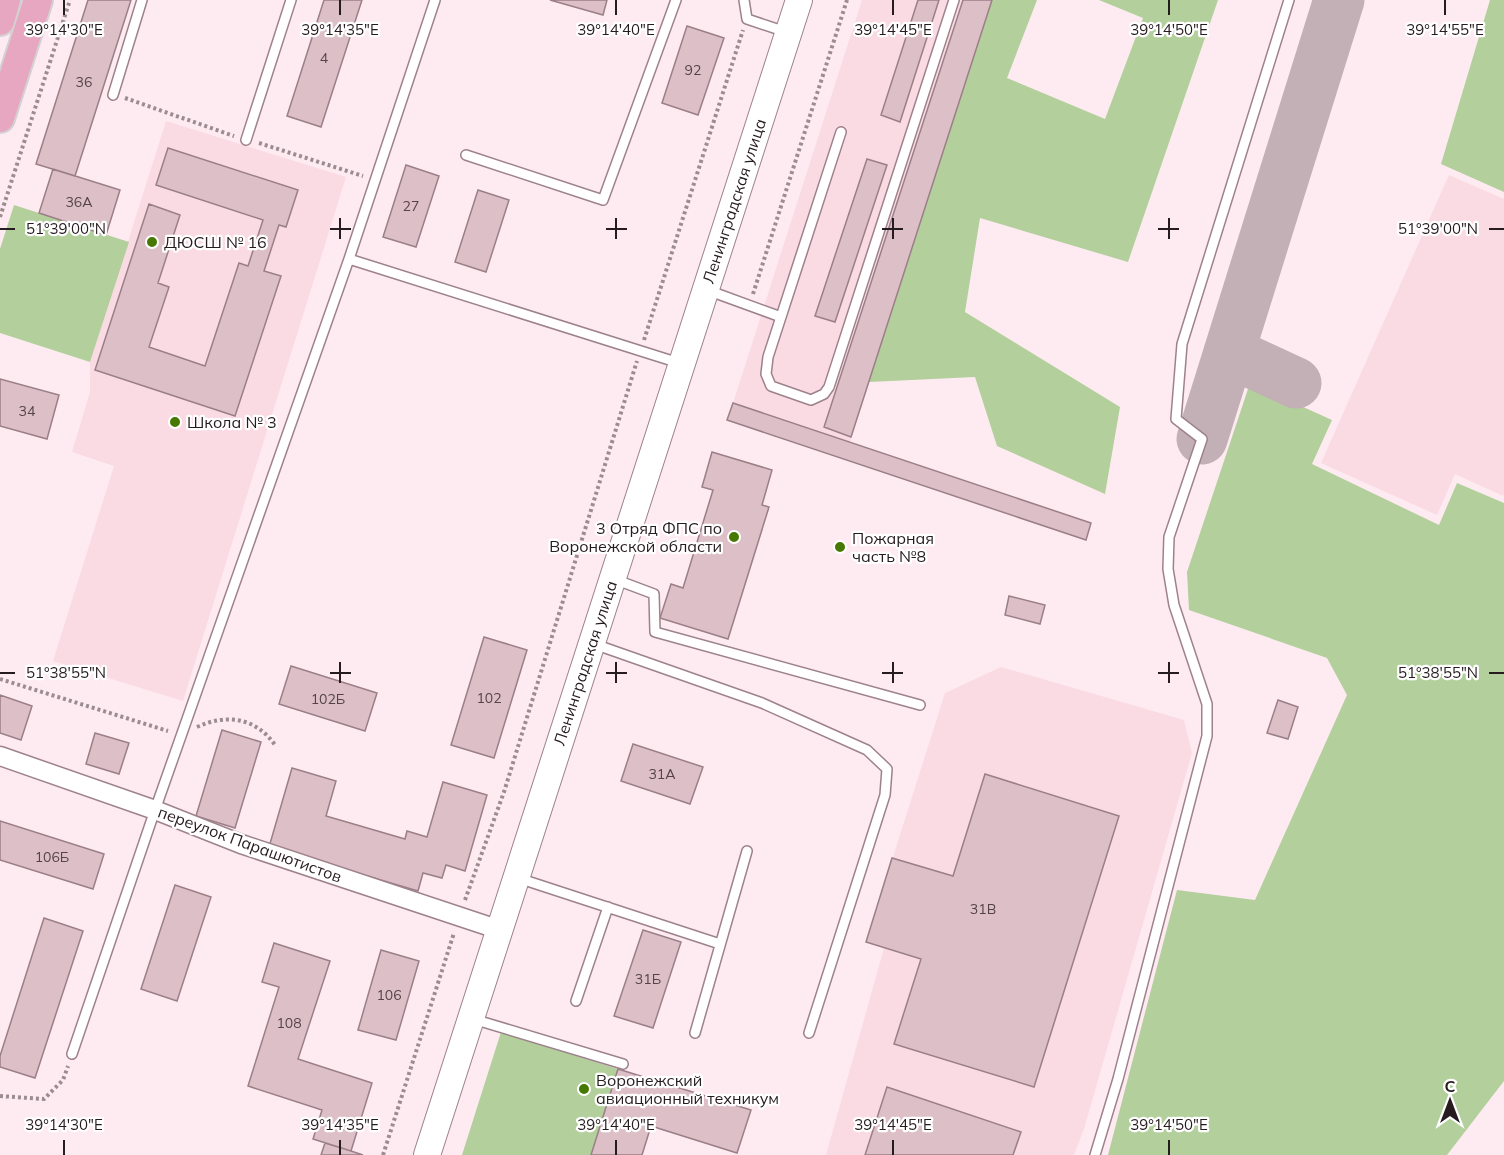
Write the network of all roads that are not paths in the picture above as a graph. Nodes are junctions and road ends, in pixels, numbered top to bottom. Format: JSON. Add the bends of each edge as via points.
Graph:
{"nodes":[{"id":1,"x":6,"y":0,"type":"edge"},
{"id":2,"x":38,"y":0,"type":"edge"},
{"id":3,"x":142,"y":0,"type":"edge"},
{"id":4,"x":291,"y":0,"type":"edge"},
{"id":5,"x":435,"y":0,"type":"edge"},
{"id":6,"x":676,"y":0,"type":"edge"},
{"id":7,"x":744,"y":0,"type":"edge"},
{"id":8,"x":799,"y":0,"type":"edge"},
{"id":9,"x":954,"y":0,"type":"edge"},
{"id":10,"x":1289,"y":0,"type":"edge"},
{"id":11,"x":0,"y":21,"type":"edge"},
{"id":12,"x":789,"y":32,"type":"junction"},
{"id":13,"x":113,"y":95,"type":"dead end"},
{"id":14,"x":0,"y":117,"type":"edge"},
{"id":15,"x":841,"y":132,"type":"dead end"},
{"id":16,"x":246,"y":140,"type":"dead end"},
{"id":17,"x":466,"y":155,"type":"dead end"},
{"id":18,"x":350,"y":259,"type":"junction"},
{"id":19,"x":706,"y":290,"type":"junction"},
{"id":20,"x":781,"y":317,"type":"junction"},
{"id":21,"x":682,"y":364,"type":"junction"},
{"id":22,"x":613,"y":579,"type":"junction"},
{"id":23,"x":592,"y":643,"type":"junction"},
{"id":24,"x":920,"y":705,"type":"dead end"},
{"id":25,"x":0,"y":756,"type":"edge"},
{"id":26,"x":155,"y":810,"type":"junction"},
{"id":27,"x":747,"y":851,"type":"dead end"},
{"id":28,"x":516,"y":877,"type":"junction"},
{"id":29,"x":608,"y":907,"type":"junction"},
{"id":30,"x":500,"y":930,"type":"junction"},
{"id":31,"x":720,"y":944,"type":"junction"},
{"id":32,"x":576,"y":1000,"type":"dead end"},
{"id":33,"x":471,"y":1019,"type":"junction"},
{"id":34,"x":694,"y":1033,"type":"dead end"},
{"id":35,"x":808,"y":1033,"type":"dead end"},
{"id":36,"x":72,"y":1054,"type":"road end"},
{"id":37,"x":623,"y":1064,"type":"dead end"},
{"id":38,"x":427,"y":1155,"type":"edge"},
{"id":39,"x":1095,"y":1155,"type":"edge"}],
"edges":[{"from":1,"to":11,"type":"main road"},
{"from":2,"to":14,"type":"main road"},
{"from":3,"to":13,"type":"lane"},
{"from":4,"to":16,"type":"lane"},
{"from":5,"to":18,"type":"lane"},
{"from":6,"to":17,"type":"lane","via":[[603,200]]},
{"from":7,"to":12,"type":"lane","via":[[747,19]]},
{"from":8,"to":12,"type":"main road","name":"Ленинградская улица"},
{"from":9,"to":20,"type":"lane","via":[[829,387],[812,400],[771,386],[766,374]]},
{"from":10,"to":39,"type":"lane","via":[[1182,344],[1176,419],[1202,439],[1169,537],[1168,569],[1174,605],[1208,705],[1207,736]]},
{"from":12,"to":19,"type":"main road","name":"Ленинградская улица"},
{"from":15,"to":20,"type":"lane"},
{"from":18,"to":21,"type":"lane"},
{"from":18,"to":26,"type":"lane"},
{"from":19,"to":20,"type":"lane"},
{"from":19,"to":21,"type":"main road","name":"Ленинградская улица"},
{"from":21,"to":22,"type":"main road","name":"Ленинградская улица"},
{"from":22,"to":23,"type":"main road","name":"Ленинградская улица"},
{"from":22,"to":24,"type":"lane","via":[[654,594],[655,632]]},
{"from":23,"to":28,"type":"main road","name":"Ленинградская улица"},
{"from":23,"to":35,"type":"lane","via":[[762,703],[867,750],[887,769],[885,795]]},
{"from":25,"to":26,"type":"street","name":"переулок Парашютистов"},
{"from":26,"to":30,"type":"street","name":"переулок Парашютистов","via":[[241,844]]},
{"from":26,"to":36,"type":"lane"},
{"from":27,"to":31,"type":"lane"},
{"from":28,"to":29,"type":"lane"},
{"from":28,"to":30,"type":"main road","name":"Ленинградская улица"},
{"from":29,"to":31,"type":"lane"},
{"from":29,"to":32,"type":"lane"},
{"from":30,"to":33,"type":"main road","name":"Ленинградская улица"},
{"from":31,"to":34,"type":"lane"},
{"from":33,"to":37,"type":"lane"},
{"from":33,"to":38,"type":"main road","name":"Ленинградская улица"}]}
